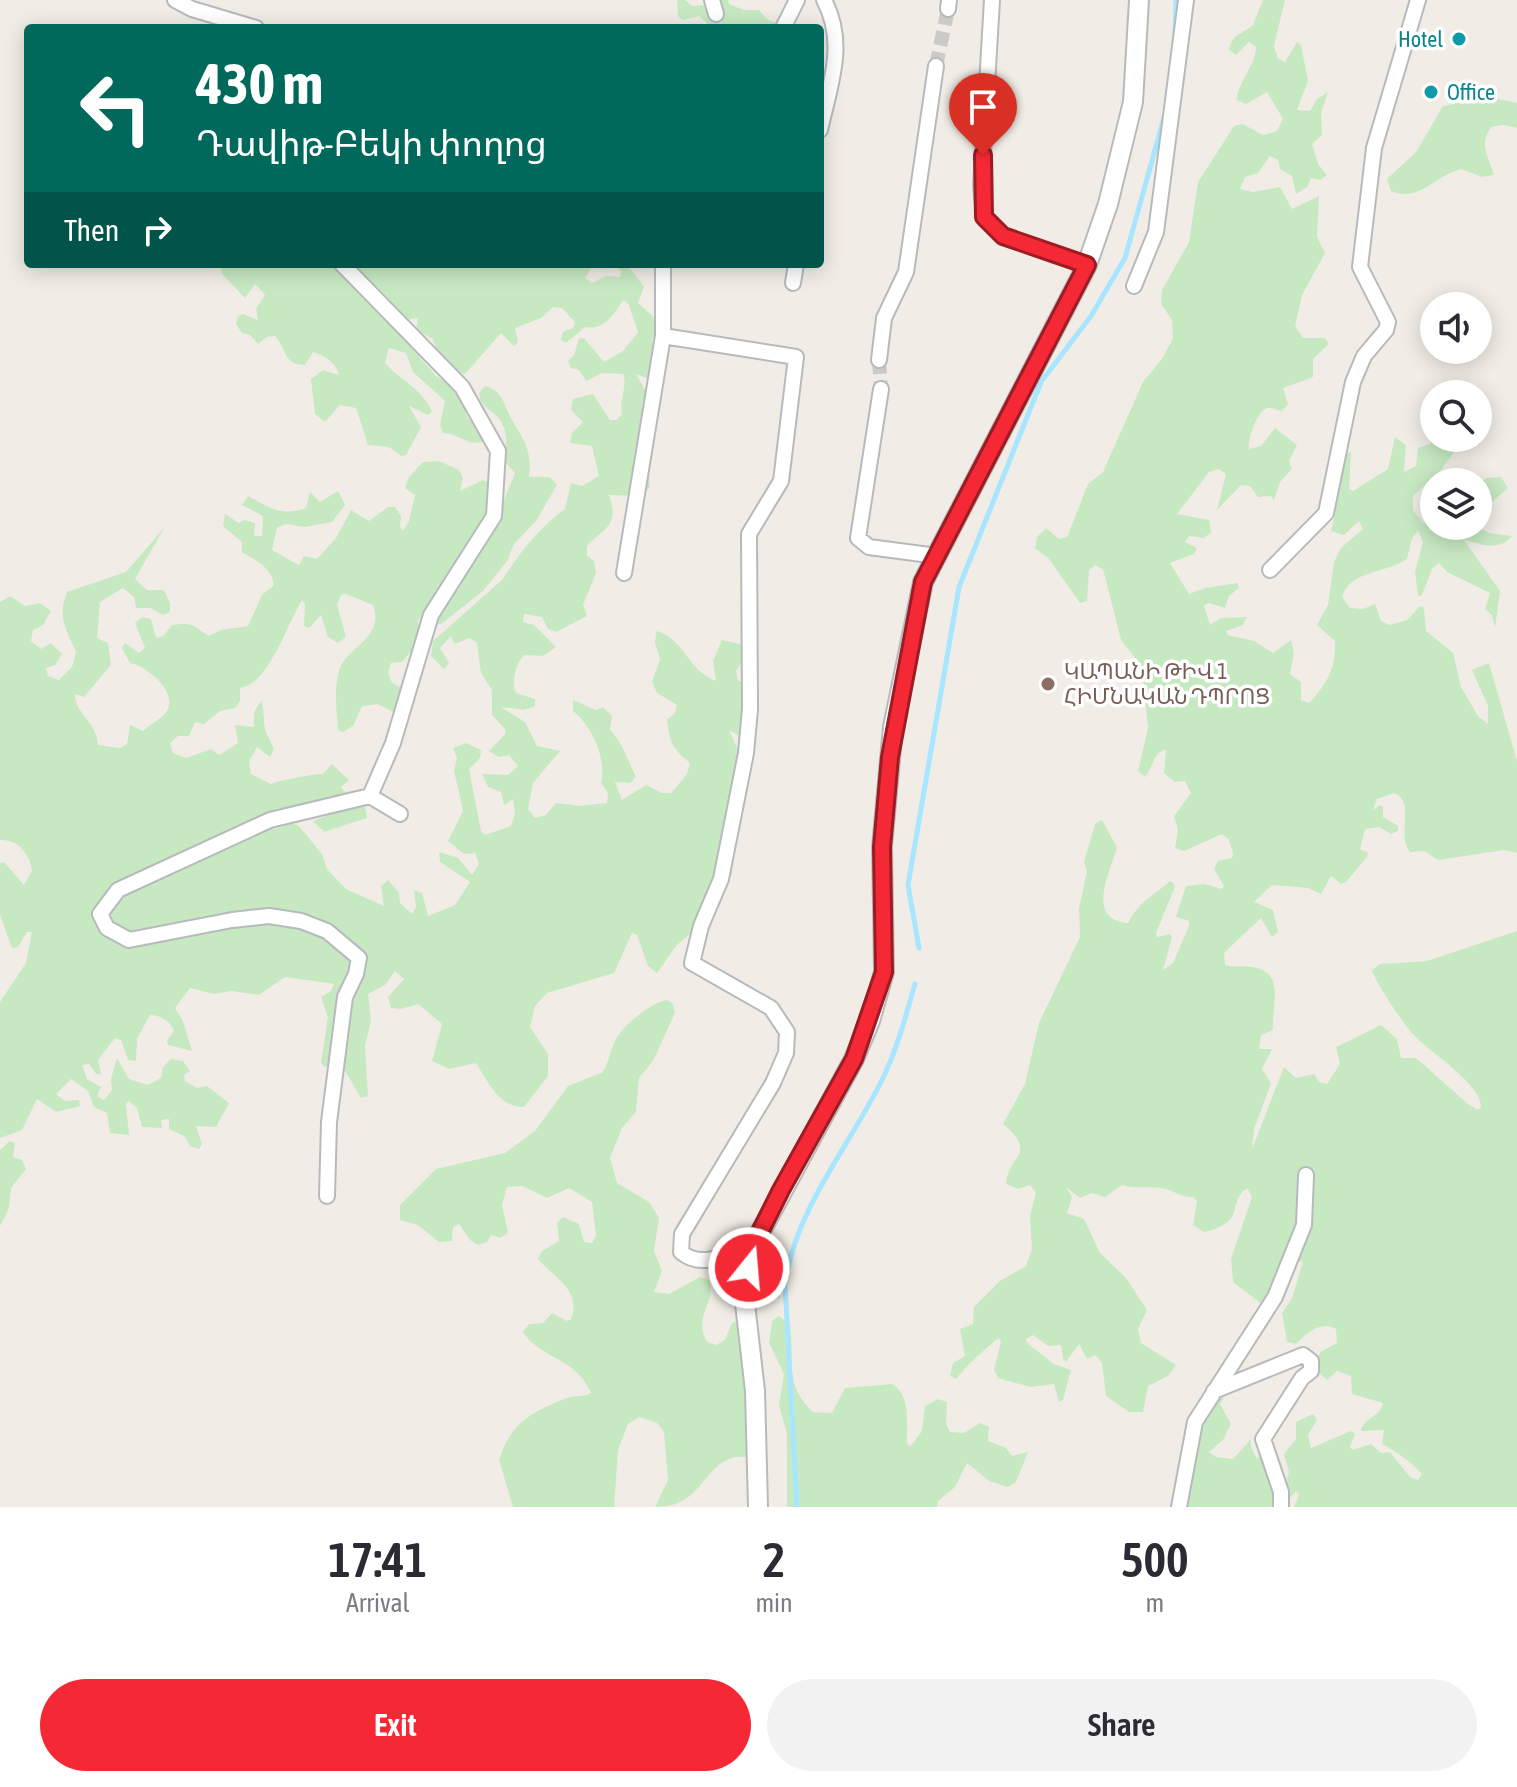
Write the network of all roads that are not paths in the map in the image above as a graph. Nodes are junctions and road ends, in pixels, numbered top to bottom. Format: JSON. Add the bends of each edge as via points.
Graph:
{"nodes":[{"id":1,"x":175,"y":0,"type":"edge"},
{"id":2,"x":797,"y":0,"type":"edge"},
{"id":3,"x":824,"y":0,"type":"edge"},
{"id":4,"x":992,"y":0,"type":"edge"},
{"id":5,"x":1139,"y":0,"type":"edge"},
{"id":6,"x":1186,"y":0,"type":"edge"},
{"id":7,"x":1418,"y":0,"type":"edge"},
{"id":8,"x":243,"y":24,"type":"edge"},
{"id":9,"x":786,"y":24,"type":"edge"},
{"id":10,"x":936,"y":66,"type":"tunnel mouth"},
{"id":11,"x":824,"y":112,"type":"edge"},
{"id":12,"x":1087,"y":265,"type":"junction"},
{"id":13,"x":346,"y":268,"type":"edge"},
{"id":14,"x":663,"y":268,"type":"edge"},
{"id":15,"x":795,"y":268,"type":"edge"},
{"id":16,"x":793,"y":283,"type":"dead end"},
{"id":17,"x":1134,"y":286,"type":"dead end"},
{"id":18,"x":663,"y":336,"type":"junction"},
{"id":19,"x":879,"y":360,"type":"tunnel mouth"},
{"id":20,"x":881,"y":389,"type":"tunnel mouth"},
{"id":21,"x":937,"y":556,"type":"junction"},
{"id":22,"x":1270,"y":570,"type":"dead end"},
{"id":23,"x":624,"y":573,"type":"dead end"},
{"id":24,"x":370,"y":796,"type":"junction"},
{"id":25,"x":400,"y":814,"type":"dead end"},
{"id":26,"x":1306,"y":1175,"type":"dead end"},
{"id":27,"x":327,"y":1196,"type":"dead end"},
{"id":28,"x":755,"y":1242,"type":"junction"},
{"id":29,"x":1214,"y":1391,"type":"junction"},
{"id":30,"x":758,"y":1507,"type":"edge"},
{"id":31,"x":1179,"y":1507,"type":"edge"},
{"id":32,"x":1281,"y":1507,"type":"edge"}],
"edges":[{"from":1,"to":8,"type":"street"},
{"from":2,"to":9,"type":"street"},
{"from":3,"to":11,"type":"street","via":[[835,22],[836,59]]},
{"from":4,"to":12,"type":"street","via":[[981,186],[984,217],[1003,236]]},
{"from":5,"to":12,"type":"street","via":[[1133,102]]},
{"from":6,"to":17,"type":"street","via":[[1156,232]]},
{"from":7,"to":22,"type":"street","via":[[1374,148],[1360,267],[1388,322],[1386,330],[1364,356],[1353,382],[1326,513]]},
{"from":10,"to":19,"type":"street","via":[[906,272],[884,318]]},
{"from":12,"to":21,"type":"street"},
{"from":13,"to":24,"type":"street","via":[[462,387],[498,451],[494,516],[431,615],[393,743]]},
{"from":14,"to":18,"type":"street"},
{"from":15,"to":16,"type":"street"},
{"from":18,"to":23,"type":"street"},
{"from":18,"to":28,"type":"street","via":[[796,357],[781,481],[749,534],[746,753],[721,879],[692,963],[771,1008],[787,1032],[786,1053],[773,1083],[682,1234],[681,1252],[691,1261],[703,1262]]},
{"from":20,"to":21,"type":"street","via":[[858,538],[869,547]]},
{"from":21,"to":28,"type":"street","via":[[923,582],[893,727],[882,847],[884,972],[854,1059]]},
{"from":24,"to":25,"type":"street"},
{"from":24,"to":27,"type":"street","via":[[270,820],[118,890],[100,914],[107,928],[129,940],[232,920],[269,916],[301,921],[327,931],[359,958],[345,997],[328,1133]]},
{"from":26,"to":29,"type":"street","via":[[1304,1225],[1275,1297]]},
{"from":28,"to":30,"type":"street","via":[[744,1295],[755,1391]]},
{"from":29,"to":31,"type":"street","via":[[1195,1422]]},
{"from":29,"to":32,"type":"street","via":[[1303,1355],[1311,1361],[1311,1371],[1263,1439]]}]}
